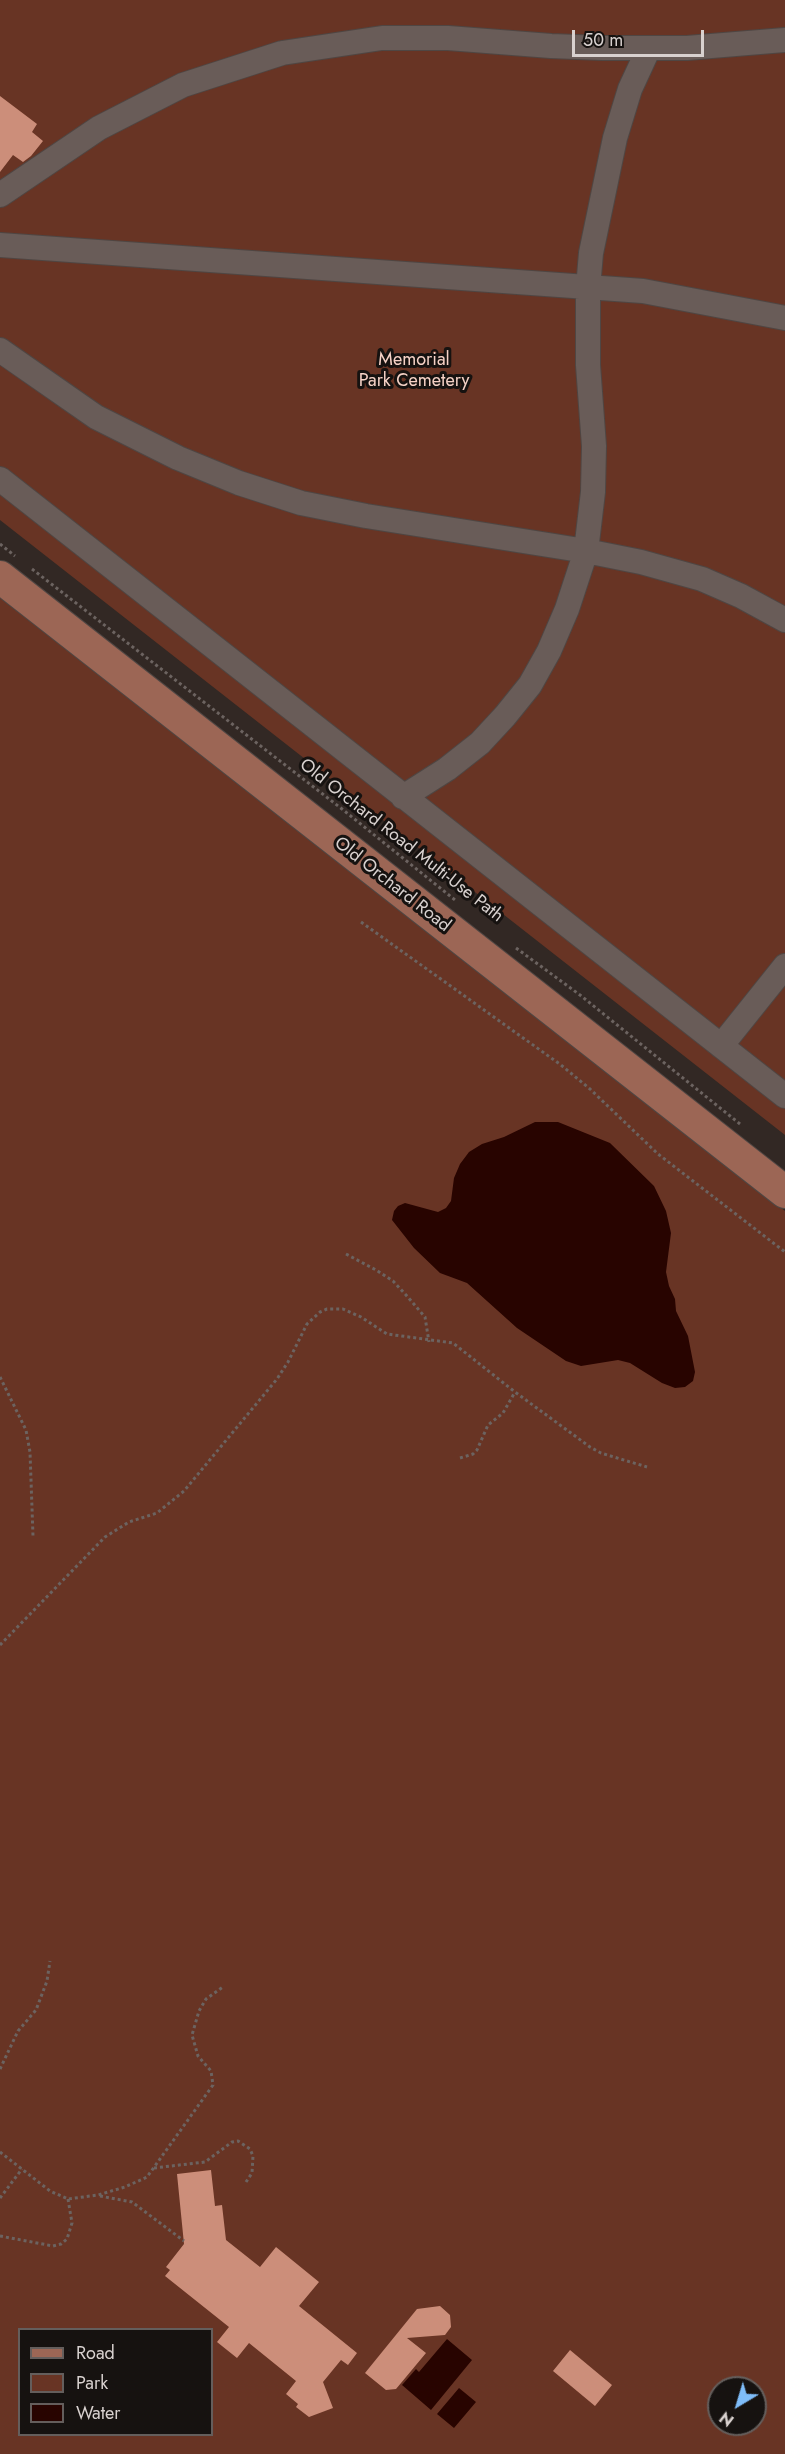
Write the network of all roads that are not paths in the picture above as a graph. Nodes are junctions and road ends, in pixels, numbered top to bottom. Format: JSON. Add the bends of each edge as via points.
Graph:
{"nodes":[{"id":1,"x":785,"y":40,"type":"edge"},
{"id":2,"x":649,"y":48,"type":"junction"},
{"id":3,"x":0,"y":195,"type":"edge"},
{"id":4,"x":0,"y":245,"type":"edge"},
{"id":5,"x":588,"y":288,"type":"junction"},
{"id":6,"x":785,"y":318,"type":"edge"},
{"id":7,"x":0,"y":350,"type":"edge"},
{"id":8,"x":0,"y":479,"type":"edge"},
{"id":9,"x":586,"y":551,"type":"junction"},
{"id":10,"x":11,"y":569,"type":"edge"},
{"id":11,"x":785,"y":620,"type":"edge"},
{"id":12,"x":404,"y":796,"type":"junction"},
{"id":13,"x":785,"y":966,"type":"edge"},
{"id":14,"x":721,"y":1046,"type":"junction"},
{"id":15,"x":785,"y":1096,"type":"edge"},
{"id":16,"x":785,"y":1192,"type":"edge"}],
"edges":[{"from":1,"to":2,"type":"lane"},
{"from":2,"to":3,"type":"lane","via":[[382,38],[282,54],[173,91],[99,128]]},
{"from":2,"to":5,"type":"lane","via":[[630,89],[615,138],[600,202]]},
{"from":4,"to":5,"type":"lane"},
{"from":5,"to":6,"type":"lane","via":[[643,291]]},
{"from":5,"to":9,"type":"lane","via":[[594,446]]},
{"from":7,"to":9,"type":"lane","via":[[96,417],[177,458],[239,483],[301,503],[355,514]]},
{"from":8,"to":12,"type":"lane"},
{"from":9,"to":11,"type":"lane","via":[[702,579]]},
{"from":9,"to":12,"type":"lane","via":[[567,609],[530,685],[480,743]]},
{"from":10,"to":16,"type":"main road","name":"Old Orchard Road"},
{"from":12,"to":14,"type":"lane"},
{"from":13,"to":14,"type":"lane"},
{"from":14,"to":15,"type":"lane"}]}
